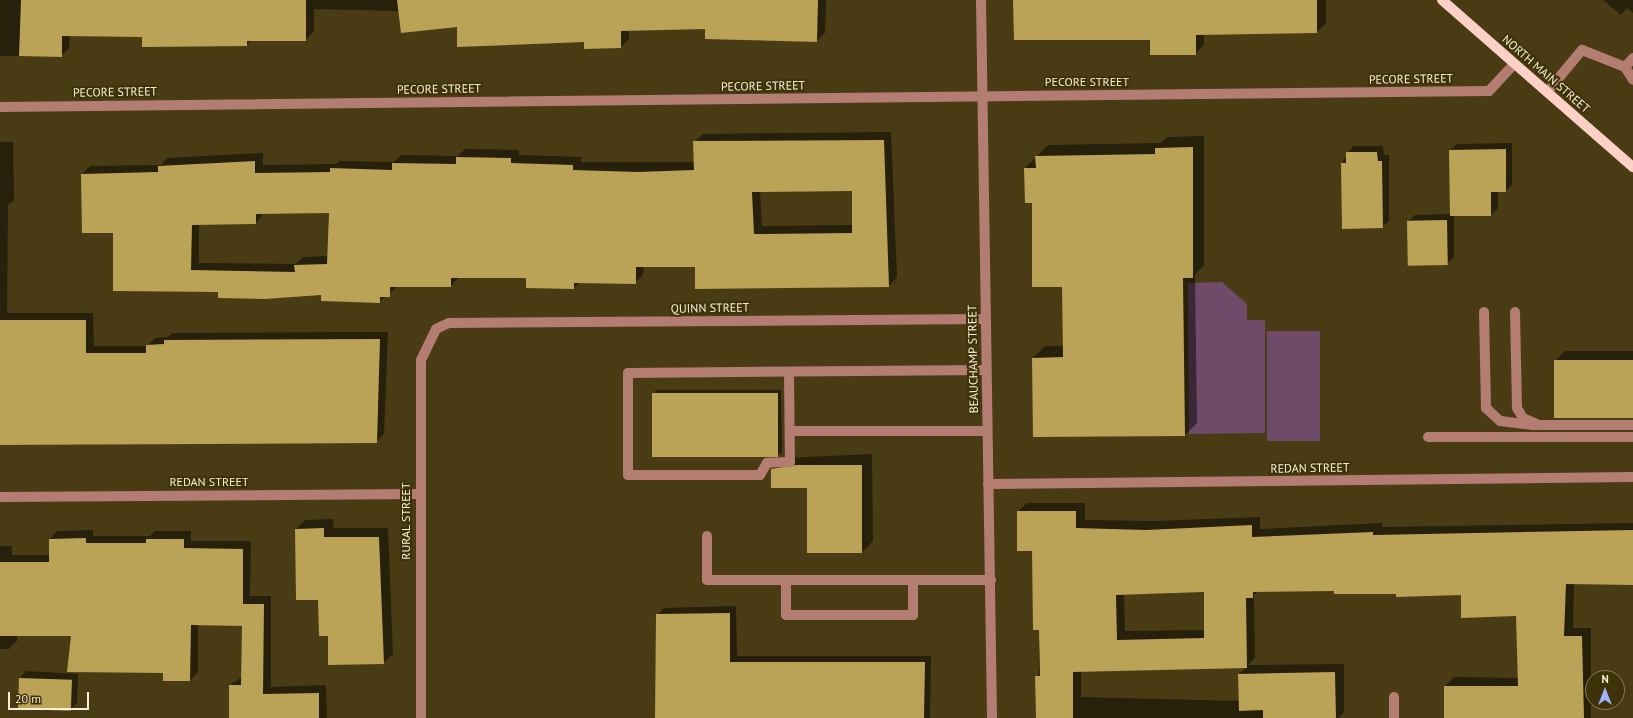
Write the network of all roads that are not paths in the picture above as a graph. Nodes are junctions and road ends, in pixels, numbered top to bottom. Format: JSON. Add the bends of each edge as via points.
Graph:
{"nodes":[{"id":1,"x":981,"y":0,"type":"edge"},
{"id":2,"x":1442,"y":0,"type":"edge"},
{"id":3,"x":1633,"y":58,"type":"edge"},
{"id":4,"x":1514,"y":64,"type":"junction"},
{"id":5,"x":1625,"y":67,"type":"junction"},
{"id":6,"x":1633,"y":80,"type":"edge"},
{"id":7,"x":1547,"y":92,"type":"junction"},
{"id":8,"x":983,"y":96,"type":"junction"},
{"id":9,"x":0,"y":107,"type":"edge"},
{"id":10,"x":1633,"y":167,"type":"edge"},
{"id":11,"x":1484,"y":312,"type":"dead end"},
{"id":12,"x":1516,"y":312,"type":"dead end"},
{"id":13,"x":986,"y":319,"type":"junction"},
{"id":14,"x":436,"y":329,"type":"joint"},
{"id":15,"x":986,"y":370,"type":"junction"},
{"id":16,"x":789,"y":372,"type":"junction"},
{"id":17,"x":1539,"y":425,"type":"junction"},
{"id":18,"x":1633,"y":425,"type":"edge"},
{"id":19,"x":790,"y":431,"type":"junction"},
{"id":20,"x":987,"y":431,"type":"junction"},
{"id":21,"x":1428,"y":437,"type":"dead end"},
{"id":22,"x":1633,"y":437,"type":"edge"},
{"id":23,"x":1633,"y":477,"type":"edge"},
{"id":24,"x":988,"y":484,"type":"junction"},
{"id":25,"x":419,"y":494,"type":"junction"},
{"id":26,"x":0,"y":497,"type":"edge"},
{"id":27,"x":707,"y":536,"type":"dead end"},
{"id":28,"x":991,"y":580,"type":"junction"},
{"id":29,"x":786,"y":581,"type":"junction"},
{"id":30,"x":913,"y":582,"type":"junction"},
{"id":31,"x":1394,"y":697,"type":"dead end"},
{"id":32,"x":421,"y":718,"type":"edge"},
{"id":33,"x":992,"y":718,"type":"edge"},
{"id":34,"x":1394,"y":718,"type":"edge"}],
"edges":[{"from":1,"to":8,"type":"street","name":"BEAUCHAMP STREET"},
{"from":2,"to":4,"type":"main road","name":"NORTH MAIN STREET"},
{"from":3,"to":5,"type":"street"},
{"from":4,"to":7,"type":"main road","name":"NORTH MAIN STREET"},
{"from":4,"to":8,"type":"street","name":"PECORE STREET","via":[[1489,91]]},
{"from":5,"to":6,"type":"street"},
{"from":5,"to":7,"type":"street","via":[[1582,50]]},
{"from":7,"to":10,"type":"main road","name":"NORTH MAIN STREET"},
{"from":8,"to":9,"type":"street","name":"PECORE STREET"},
{"from":8,"to":13,"type":"street","name":"BEAUCHAMP STREET"},
{"from":11,"to":17,"type":"street","via":[[1486,408],[1500,421]]},
{"from":12,"to":17,"type":"street","via":[[1518,408],[1523,418]]},
{"from":13,"to":14,"type":"street","name":"QUINN STREET","via":[[449,323]]},
{"from":13,"to":15,"type":"street","name":"BEAUCHAMP STREET"},
{"from":14,"to":25,"type":"street","name":"RURAL STREET","via":[[421,360]]},
{"from":15,"to":16,"type":"street"},
{"from":15,"to":20,"type":"street","name":"BEAUCHAMP STREET"},
{"from":16,"to":19,"type":"street"},
{"from":16,"to":19,"type":"street","via":[[628,373],[628,475],[760,475],[767,463],[790,462]]},
{"from":17,"to":18,"type":"street"},
{"from":19,"to":20,"type":"street"},
{"from":20,"to":24,"type":"street","name":"BEAUCHAMP STREET"},
{"from":21,"to":22,"type":"street"},
{"from":23,"to":24,"type":"street","name":"REDAN STREET"},
{"from":24,"to":28,"type":"street","name":"BEAUCHAMP STREET"},
{"from":25,"to":26,"type":"street","name":"REDAN STREET"},
{"from":25,"to":32,"type":"street","name":"RURAL STREET"},
{"from":27,"to":29,"type":"street","via":[[707,580]]},
{"from":28,"to":30,"type":"street"},
{"from":28,"to":33,"type":"street","name":"BEAUCHAMP STREET"},
{"from":29,"to":30,"type":"street"},
{"from":29,"to":30,"type":"street","via":[[786,615],[913,615]]},
{"from":31,"to":34,"type":"street"}]}
